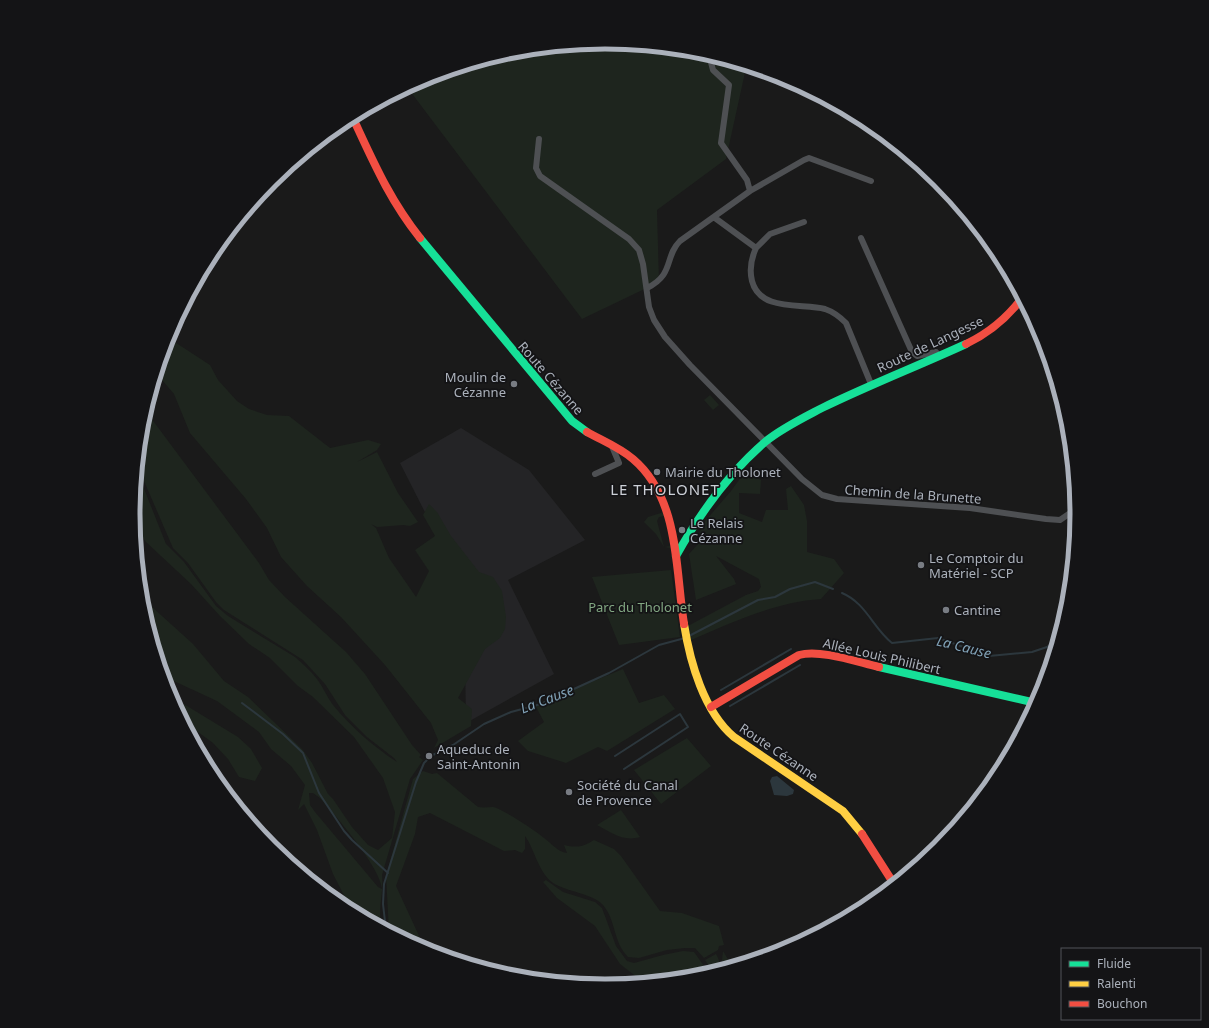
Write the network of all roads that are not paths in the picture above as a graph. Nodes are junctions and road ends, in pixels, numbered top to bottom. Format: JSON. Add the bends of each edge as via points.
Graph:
{"nodes":[{"id":1,"x":711,"y":62,"type":"edge"},
{"id":2,"x":355,"y":122,"type":"edge"},
{"id":3,"x":539,"y":139,"type":"dead end"},
{"id":4,"x":871,"y":181,"type":"dead end"},
{"id":5,"x":750,"y":192,"type":"junction"},
{"id":6,"x":715,"y":218,"type":"junction"},
{"id":7,"x":804,"y":222,"type":"dead end"},
{"id":8,"x":861,"y":238,"type":"dead end"},
{"id":9,"x":756,"y":248,"type":"junction"},
{"id":10,"x":647,"y":288,"type":"junction"},
{"id":11,"x":1019,"y":303,"type":"edge"},
{"id":12,"x":938,"y":355,"type":"junction"},
{"id":13,"x":871,"y":384,"type":"junction"},
{"id":14,"x":766,"y":441,"type":"junction"},
{"id":15,"x":611,"y":444,"type":"junction"},
{"id":16,"x":595,"y":474,"type":"dead end"},
{"id":17,"x":1070,"y":513,"type":"edge"},
{"id":18,"x":676,"y":556,"type":"junction"},
{"id":19,"x":1030,"y":702,"type":"edge"},
{"id":20,"x":711,"y":707,"type":"junction"},
{"id":21,"x":892,"y":880,"type":"edge"}],
"edges":[{"from":1,"to":5,"type":"street","via":[[713,70],[729,86],[721,143],[747,180]]},
{"from":2,"to":15,"type":"street","name":"Route Cézanne","via":[[385,188],[404,218],[572,421]]},
{"from":3,"to":10,"type":"street","name":"Chemin de la Brunette","via":[[536,168],[538,173],[635,244],[643,264]]},
{"from":4,"to":5,"type":"street","via":[[809,158]]},
{"from":5,"to":6,"type":"street"},
{"from":6,"to":9,"type":"street"},
{"from":6,"to":10,"type":"street","via":[[677,244],[662,278]]},
{"from":7,"to":9,"type":"street","via":[[770,234]]},
{"from":8,"to":12,"type":"street","via":[[912,352],[917,356],[936,352]]},
{"from":9,"to":13,"type":"street","via":[[752,257],[751,275],[758,293],[773,302],[821,308],[838,316],[848,327]]},
{"from":10,"to":14,"type":"street","name":"Chemin de la Brunette","via":[[651,314],[665,337]]},
{"from":11,"to":12,"type":"street","name":"Route de Langesse","via":[[1000,324]]},
{"from":12,"to":13,"type":"street","name":"Route de Langesse"},
{"from":13,"to":14,"type":"street","name":"Route de Langesse","via":[[792,424]]},
{"from":14,"to":17,"type":"street","name":"Chemin de la Brunette","via":[[802,479],[822,495],[832,499],[970,508],[1053,520],[1060,520]]},
{"from":14,"to":18,"type":"street","name":"Route de Langesse","via":[[727,483]]},
{"from":15,"to":16,"type":"street","via":[[619,463]]},
{"from":15,"to":18,"type":"street","name":"Route Cézanne","via":[[635,459],[660,492],[666,507]]},
{"from":18,"to":20,"type":"street","name":"Route Cézanne","via":[[685,639],[697,681]]},
{"from":19,"to":20,"type":"street","name":"Allée Louis Philibert","via":[[830,656],[806,653]]},
{"from":20,"to":21,"type":"street","name":"Route Cézanne","via":[[721,725],[729,733],[843,811],[857,826]]}]}
